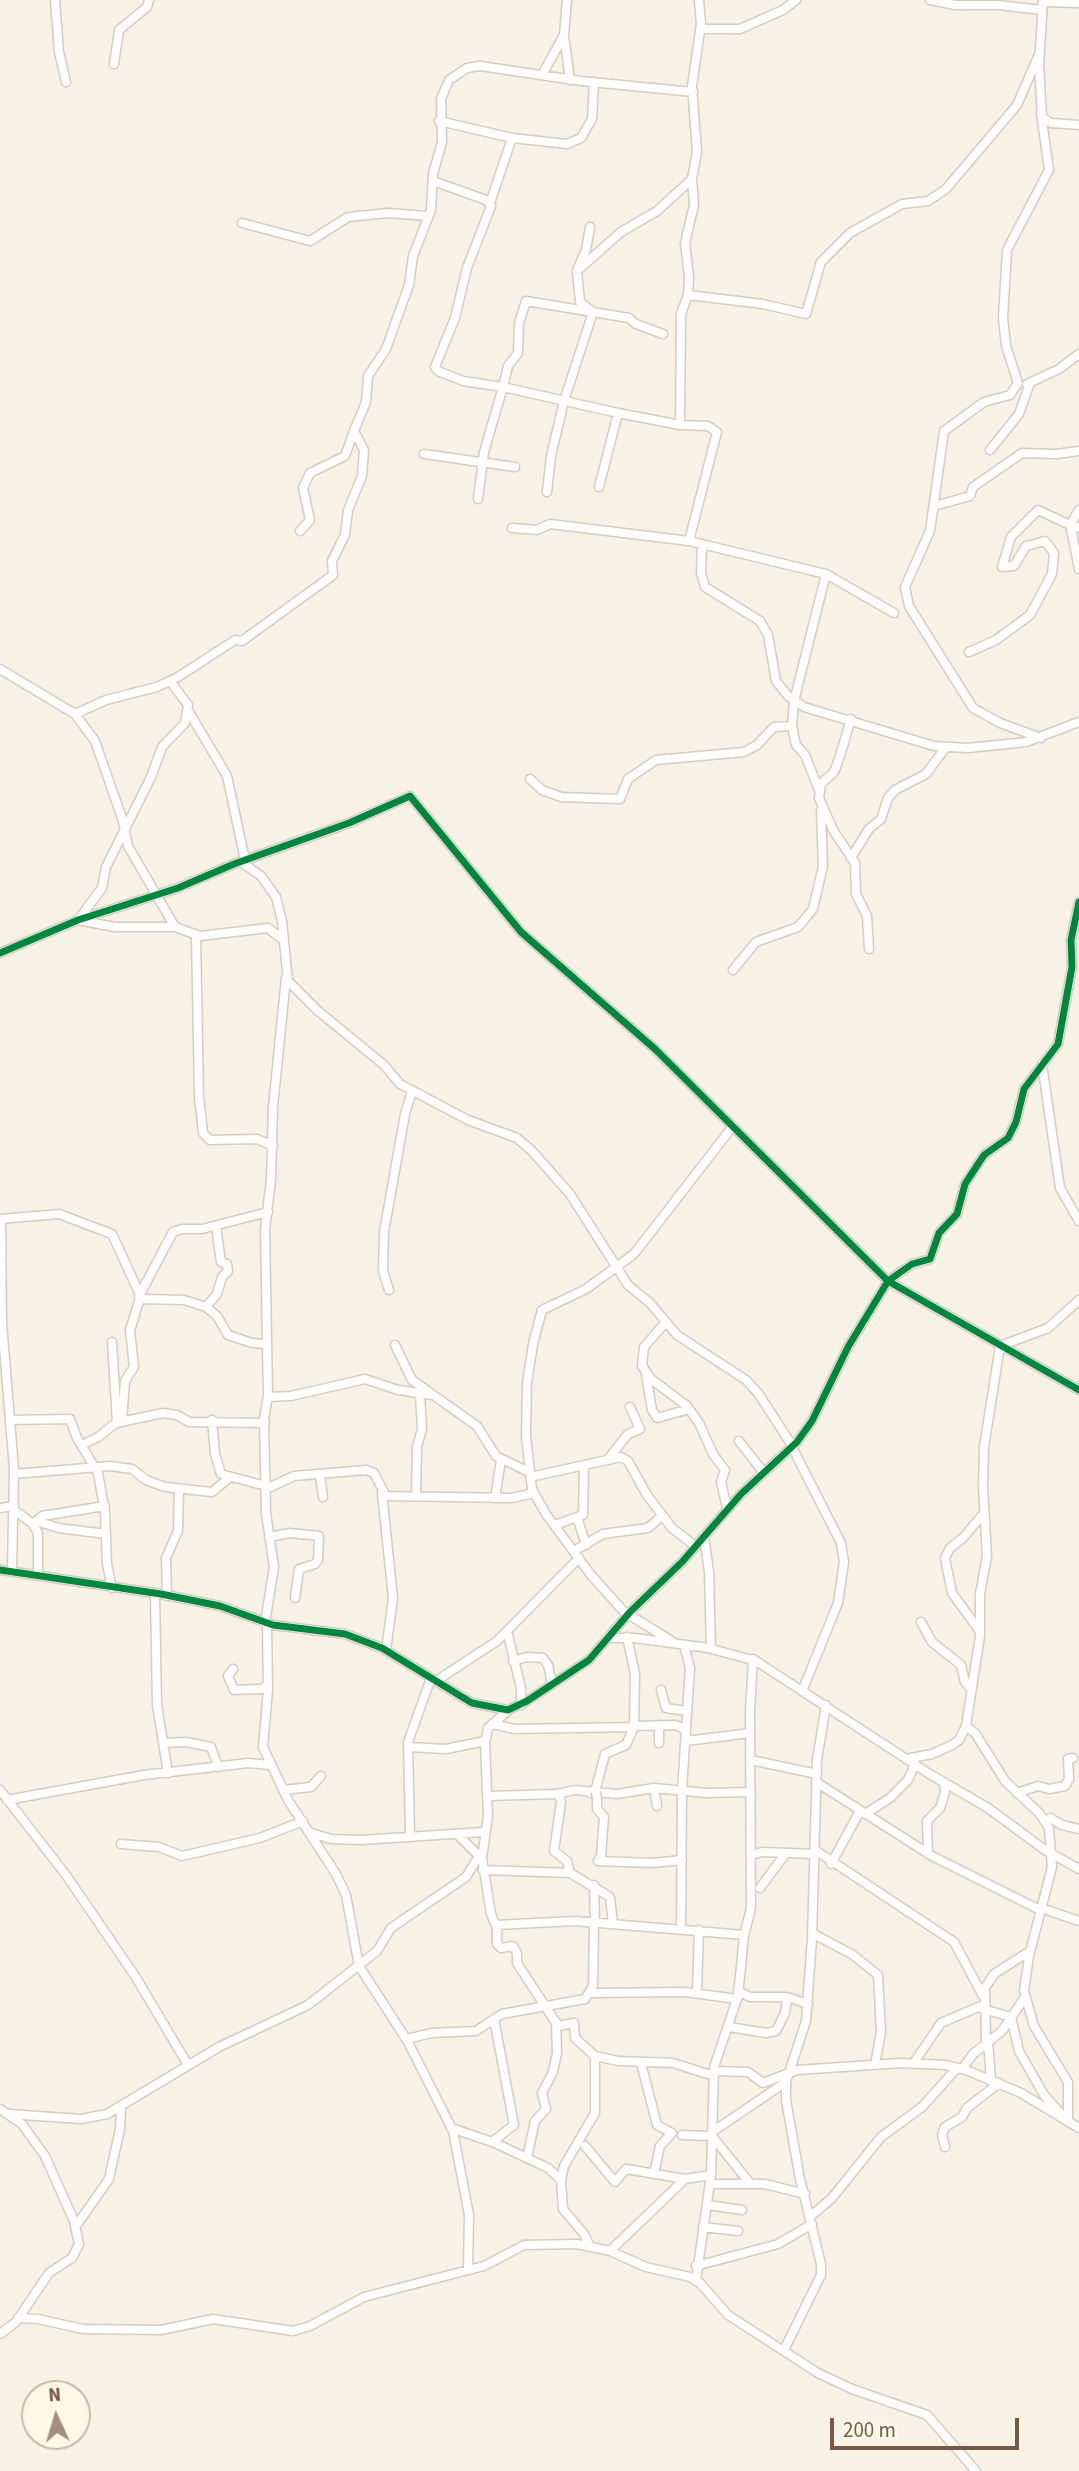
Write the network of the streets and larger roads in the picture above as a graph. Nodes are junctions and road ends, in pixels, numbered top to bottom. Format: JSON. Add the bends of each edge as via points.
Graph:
{"nodes":[{"id":1,"x":55,"y":0,"type":"edge"},
{"id":2,"x":149,"y":0,"type":"edge"},
{"id":3,"x":567,"y":0,"type":"edge"},
{"id":4,"x":699,"y":0,"type":"edge"},
{"id":5,"x":796,"y":0,"type":"edge"},
{"id":6,"x":930,"y":0,"type":"edge"},
{"id":7,"x":1043,"y":4,"type":"edge"},
{"id":8,"x":1079,"y":4,"type":"edge"},
{"id":9,"x":700,"y":29,"type":"junction"},
{"id":10,"x":565,"y":36,"type":"junction"},
{"id":11,"x":1040,"y":52,"type":"junction"},
{"id":12,"x":114,"y":65,"type":"dead end"},
{"id":13,"x":542,"y":75,"type":"junction"},
{"id":14,"x":570,"y":80,"type":"junction"},
{"id":15,"x":66,"y":82,"type":"dead end"},
{"id":16,"x":594,"y":82,"type":"junction"},
{"id":17,"x":693,"y":92,"type":"junction"},
{"id":18,"x":1041,"y":113,"type":"junction"},
{"id":19,"x":439,"y":121,"type":"junction"},
{"id":20,"x":1079,"y":125,"type":"edge"},
{"id":21,"x":512,"y":138,"type":"junction"},
{"id":22,"x":692,"y":179,"type":"junction"},
{"id":23,"x":433,"y":181,"type":"junction"},
{"id":24,"x":490,"y":203,"type":"junction"},
{"id":25,"x":428,"y":216,"type":"junction"},
{"id":26,"x":242,"y":223,"type":"dead end"},
{"id":27,"x":590,"y":227,"type":"dead end"},
{"id":28,"x":577,"y":271,"type":"junction"},
{"id":29,"x":688,"y":295,"type":"junction"},
{"id":30,"x":593,"y":312,"type":"junction"},
{"id":31,"x":663,"y":334,"type":"dead end"},
{"id":32,"x":1079,"y":354,"type":"edge"},
{"id":33,"x":1030,"y":383,"type":"junction"},
{"id":34,"x":1017,"y":386,"type":"junction"},
{"id":35,"x":503,"y":387,"type":"junction"},
{"id":36,"x":564,"y":401,"type":"junction"},
{"id":37,"x":618,"y":414,"type":"junction"},
{"id":38,"x":680,"y":425,"type":"junction"},
{"id":39,"x":354,"y":431,"type":"junction"},
{"id":40,"x":990,"y":450,"type":"dead end"},
{"id":41,"x":1079,"y":451,"type":"edge"},
{"id":42,"x":424,"y":454,"type":"dead end"},
{"id":43,"x":484,"y":464,"type":"junction"},
{"id":44,"x":514,"y":467,"type":"dead end"},
{"id":45,"x":599,"y":487,"type":"dead end"},
{"id":46,"x":547,"y":492,"type":"dead end"},
{"id":47,"x":478,"y":499,"type":"dead end"},
{"id":48,"x":934,"y":506,"type":"junction"},
{"id":49,"x":1079,"y":510,"type":"edge"},
{"id":50,"x":1079,"y":527,"type":"edge"},
{"id":51,"x":512,"y":528,"type":"dead end"},
{"id":52,"x":300,"y":531,"type":"dead end"},
{"id":53,"x":689,"y":541,"type":"junction"},
{"id":54,"x":702,"y":544,"type":"junction"},
{"id":55,"x":1079,"y":569,"type":"edge"},
{"id":56,"x":826,"y":573,"type":"junction"},
{"id":57,"x":894,"y":613,"type":"dead end"},
{"id":58,"x":969,"y":652,"type":"dead end"},
{"id":59,"x":0,"y":669,"type":"edge"},
{"id":60,"x":170,"y":681,"type":"junction"},
{"id":61,"x":794,"y":701,"type":"junction"},
{"id":62,"x":189,"y":712,"type":"junction"},
{"id":63,"x":75,"y":714,"type":"junction"},
{"id":64,"x":851,"y":719,"type":"junction"},
{"id":65,"x":1079,"y":722,"type":"edge"},
{"id":66,"x":792,"y":726,"type":"junction"},
{"id":67,"x":1041,"y":738,"type":"junction"},
{"id":68,"x":946,"y":747,"type":"junction"},
{"id":69,"x":530,"y":779,"type":"dead end"},
{"id":70,"x":819,"y":790,"type":"junction"},
{"id":71,"x":820,"y":805,"type":"junction"},
{"id":72,"x":124,"y":829,"type":"junction"},
{"id":73,"x":851,"y":858,"type":"junction"},
{"id":74,"x":243,"y":861,"type":"junction"},
{"id":75,"x":156,"y":895,"type":"junction"},
{"id":76,"x":1079,"y":902,"type":"edge"},
{"id":77,"x":78,"y":920,"type":"junction"},
{"id":78,"x":175,"y":927,"type":"junction"},
{"id":79,"x":197,"y":935,"type":"junction"},
{"id":80,"x":282,"y":939,"type":"junction"},
{"id":81,"x":1075,"y":945,"type":"edge"},
{"id":82,"x":869,"y":949,"type":"dead end"},
{"id":83,"x":0,"y":953,"type":"edge"},
{"id":84,"x":733,"y":970,"type":"dead end"},
{"id":85,"x":286,"y":978,"type":"junction"},
{"id":86,"x":1042,"y":1064,"type":"junction"},
{"id":87,"x":412,"y":1091,"type":"junction"},
{"id":88,"x":733,"y":1126,"type":"junction"},
{"id":89,"x":273,"y":1146,"type":"junction"},
{"id":90,"x":268,"y":1212,"type":"junction"},
{"id":91,"x":1,"y":1219,"type":"edge"},
{"id":92,"x":1079,"y":1221,"type":"edge"},
{"id":93,"x":216,"y":1226,"type":"junction"},
{"id":94,"x":617,"y":1269,"type":"junction"},
{"id":95,"x":888,"y":1281,"type":"junction"},
{"id":96,"x":389,"y":1290,"type":"dead end"},
{"id":97,"x":140,"y":1297,"type":"junction"},
{"id":98,"x":1079,"y":1300,"type":"edge"},
{"id":99,"x":206,"y":1307,"type":"junction"},
{"id":100,"x":665,"y":1323,"type":"junction"},
{"id":101,"x":112,"y":1342,"type":"dead end"},
{"id":102,"x":266,"y":1344,"type":"junction"},
{"id":103,"x":395,"y":1345,"type":"dead end"},
{"id":104,"x":1000,"y":1346,"type":"junction"},
{"id":105,"x":646,"y":1374,"type":"junction"},
{"id":106,"x":1079,"y":1390,"type":"edge"},
{"id":107,"x":421,"y":1394,"type":"junction"},
{"id":108,"x":432,"y":1395,"type":"junction"},
{"id":109,"x":268,"y":1397,"type":"junction"},
{"id":110,"x":11,"y":1400,"type":"junction"},
{"id":111,"x":0,"y":1401,"type":"edge"},
{"id":112,"x":630,"y":1406,"type":"dead end"},
{"id":113,"x":689,"y":1409,"type":"junction"},
{"id":114,"x":212,"y":1420,"type":"junction"},
{"id":115,"x":10,"y":1421,"type":"junction"},
{"id":116,"x":120,"y":1422,"type":"junction"},
{"id":117,"x":265,"y":1423,"type":"junction"},
{"id":118,"x":0,"y":1425,"type":"edge"},
{"id":119,"x":739,"y":1441,"type":"dead end"},
{"id":120,"x":82,"y":1445,"type":"junction"},
{"id":121,"x":792,"y":1447,"type":"junction"},
{"id":122,"x":609,"y":1458,"type":"junction"},
{"id":123,"x":501,"y":1460,"type":"junction"},
{"id":124,"x":584,"y":1465,"type":"junction"},
{"id":125,"x":93,"y":1466,"type":"junction"},
{"id":126,"x":764,"y":1473,"type":"junction"},
{"id":127,"x":14,"y":1474,"type":"junction"},
{"id":128,"x":530,"y":1475,"type":"junction"},
{"id":129,"x":320,"y":1476,"type":"junction"},
{"id":130,"x":229,"y":1478,"type":"junction"},
{"id":131,"x":266,"y":1488,"type":"junction"},
{"id":132,"x":179,"y":1490,"type":"junction"},
{"id":133,"x":382,"y":1493,"type":"junction"},
{"id":134,"x":534,"y":1493,"type":"junction"},
{"id":135,"x":416,"y":1496,"type":"junction"},
{"id":136,"x":323,"y":1497,"type":"dead end"},
{"id":137,"x":495,"y":1498,"type":"junction"},
{"id":138,"x":105,"y":1506,"type":"junction"},
{"id":139,"x":0,"y":1508,"type":"edge"},
{"id":140,"x":14,"y":1508,"type":"junction"},
{"id":141,"x":727,"y":1508,"type":"junction"},
{"id":142,"x":985,"y":1513,"type":"junction"},
{"id":143,"x":662,"y":1516,"type":"junction"},
{"id":144,"x":577,"y":1517,"type":"junction"},
{"id":145,"x":34,"y":1522,"type":"junction"},
{"id":146,"x":555,"y":1525,"type":"junction"},
{"id":147,"x":106,"y":1534,"type":"junction"},
{"id":148,"x":704,"y":1536,"type":"junction"},
{"id":149,"x":269,"y":1537,"type":"junction"},
{"id":150,"x":586,"y":1545,"type":"junction"},
{"id":151,"x":695,"y":1546,"type":"junction"},
{"id":152,"x":577,"y":1555,"type":"junction"},
{"id":153,"x":0,"y":1570,"type":"edge"},
{"id":154,"x":12,"y":1571,"type":"junction"},
{"id":155,"x":38,"y":1576,"type":"junction"},
{"id":156,"x":112,"y":1588,"type":"junction"},
{"id":157,"x":155,"y":1594,"type":"junction"},
{"id":158,"x":167,"y":1596,"type":"junction"},
{"id":159,"x":295,"y":1598,"type":"dead end"},
{"id":160,"x":628,"y":1614,"type":"junction"},
{"id":161,"x":921,"y":1622,"type":"dead end"},
{"id":162,"x":266,"y":1623,"type":"junction"},
{"id":163,"x":507,"y":1632,"type":"junction"},
{"id":164,"x":980,"y":1632,"type":"junction"},
{"id":165,"x":627,"y":1637,"type":"junction"},
{"id":166,"x":609,"y":1638,"type":"junction"},
{"id":167,"x":680,"y":1645,"type":"junction"},
{"id":168,"x":698,"y":1648,"type":"junction"},
{"id":169,"x":711,"y":1649,"type":"junction"},
{"id":170,"x":386,"y":1650,"type":"junction"},
{"id":171,"x":753,"y":1659,"type":"junction"},
{"id":172,"x":513,"y":1661,"type":"junction"},
{"id":173,"x":689,"y":1661,"type":"junction"},
{"id":174,"x":233,"y":1669,"type":"dead end"},
{"id":175,"x":433,"y":1679,"type":"junction"},
{"id":176,"x":268,"y":1684,"type":"junction"},
{"id":177,"x":552,"y":1684,"type":"junction"},
{"id":178,"x":803,"y":1689,"type":"junction"},
{"id":179,"x":971,"y":1689,"type":"junction"},
{"id":180,"x":661,"y":1690,"type":"dead end"},
{"id":181,"x":521,"y":1705,"type":"junction"},
{"id":182,"x":826,"y":1705,"type":"junction"},
{"id":183,"x":510,"y":1709,"type":"junction"},
{"id":184,"x":687,"y":1710,"type":"junction"},
{"id":185,"x":492,"y":1724,"type":"junction"},
{"id":186,"x":659,"y":1725,"type":"junction"},
{"id":187,"x":634,"y":1726,"type":"junction"},
{"id":188,"x":966,"y":1726,"type":"junction"},
{"id":189,"x":686,"y":1730,"type":"junction"},
{"id":190,"x":750,"y":1733,"type":"junction"},
{"id":191,"x":485,"y":1741,"type":"junction"},
{"id":192,"x":687,"y":1741,"type":"junction"},
{"id":193,"x":164,"y":1743,"type":"junction"},
{"id":194,"x":659,"y":1743,"type":"dead end"},
{"id":195,"x":408,"y":1747,"type":"junction"},
{"id":196,"x":1073,"y":1758,"type":"dead end"},
{"id":197,"x":906,"y":1759,"type":"junction"},
{"id":198,"x":751,"y":1760,"type":"junction"},
{"id":199,"x":270,"y":1765,"type":"junction"},
{"id":200,"x":915,"y":1765,"type":"junction"},
{"id":201,"x":218,"y":1767,"type":"junction"},
{"id":202,"x":168,"y":1773,"type":"junction"},
{"id":203,"x":321,"y":1776,"type":"dead end"},
{"id":204,"x":817,"y":1778,"type":"junction"},
{"id":205,"x":944,"y":1782,"type":"junction"},
{"id":206,"x":654,"y":1788,"type":"junction"},
{"id":207,"x":0,"y":1790,"type":"edge"},
{"id":208,"x":283,"y":1790,"type":"junction"},
{"id":209,"x":682,"y":1790,"type":"junction"},
{"id":210,"x":751,"y":1792,"type":"junction"},
{"id":211,"x":1017,"y":1793,"type":"junction"},
{"id":212,"x":561,"y":1795,"type":"junction"},
{"id":213,"x":594,"y":1795,"type":"junction"},
{"id":214,"x":488,"y":1796,"type":"junction"},
{"id":215,"x":7,"y":1800,"type":"junction"},
{"id":216,"x":657,"y":1806,"type":"dead end"},
{"id":217,"x":863,"y":1812,"type":"junction"},
{"id":218,"x":1050,"y":1818,"type":"dead end"},
{"id":219,"x":303,"y":1821,"type":"junction"},
{"id":220,"x":1079,"y":1829,"type":"edge"},
{"id":221,"x":484,"y":1832,"type":"junction"},
{"id":222,"x":311,"y":1833,"type":"junction"},
{"id":223,"x":410,"y":1835,"type":"junction"},
{"id":224,"x":459,"y":1836,"type":"junction"},
{"id":225,"x":121,"y":1844,"type":"dead end"},
{"id":226,"x":815,"y":1852,"type":"junction"},
{"id":227,"x":786,"y":1853,"type":"junction"},
{"id":228,"x":928,"y":1854,"type":"junction"},
{"id":229,"x":1053,"y":1854,"type":"junction"},
{"id":230,"x":751,"y":1855,"type":"junction"},
{"id":231,"x":480,"y":1857,"type":"junction"},
{"id":232,"x":682,"y":1860,"type":"junction"},
{"id":233,"x":831,"y":1864,"type":"junction"},
{"id":234,"x":1079,"y":1869,"type":"edge"},
{"id":235,"x":483,"y":1870,"type":"junction"},
{"id":236,"x":570,"y":1873,"type":"junction"},
{"id":237,"x":594,"y":1885,"type":"junction"},
{"id":238,"x":760,"y":1888,"type":"dead end"},
{"id":239,"x":1041,"y":1909,"type":"junction"},
{"id":240,"x":1079,"y":1921,"type":"edge"},
{"id":241,"x":595,"y":1922,"type":"junction"},
{"id":242,"x":613,"y":1924,"type":"junction"},
{"id":243,"x":496,"y":1925,"type":"junction"},
{"id":244,"x":681,"y":1929,"type":"junction"},
{"id":245,"x":699,"y":1930,"type":"junction"},
{"id":246,"x":812,"y":1933,"type":"junction"},
{"id":247,"x":744,"y":1935,"type":"junction"},
{"id":248,"x":1030,"y":1951,"type":"junction"},
{"id":249,"x":359,"y":1966,"type":"junction"},
{"id":250,"x":697,"y":1992,"type":"junction"},
{"id":251,"x":591,"y":1993,"type":"junction"},
{"id":252,"x":738,"y":1995,"type":"junction"},
{"id":253,"x":1025,"y":1997,"type":"junction"},
{"id":254,"x":788,"y":1998,"type":"junction"},
{"id":255,"x":983,"y":2003,"type":"junction"},
{"id":256,"x":808,"y":2004,"type":"junction"},
{"id":257,"x":546,"y":2005,"type":"junction"},
{"id":258,"x":1011,"y":2017,"type":"junction"},
{"id":259,"x":494,"y":2019,"type":"junction"},
{"id":260,"x":556,"y":2019,"type":"junction"},
{"id":261,"x":729,"y":2027,"type":"junction"},
{"id":262,"x":406,"y":2039,"type":"junction"},
{"id":263,"x":987,"y":2043,"type":"junction"},
{"id":264,"x":596,"y":2056,"type":"junction"},
{"id":265,"x":641,"y":2063,"type":"junction"},
{"id":266,"x":913,"y":2064,"type":"junction"},
{"id":267,"x":188,"y":2065,"type":"junction"},
{"id":268,"x":875,"y":2065,"type":"junction"},
{"id":269,"x":959,"y":2068,"type":"junction"},
{"id":270,"x":714,"y":2073,"type":"junction"},
{"id":271,"x":788,"y":2077,"type":"junction"},
{"id":272,"x":995,"y":2082,"type":"junction"},
{"id":273,"x":121,"y":2107,"type":"junction"},
{"id":274,"x":0,"y":2109,"type":"edge"},
{"id":275,"x":9,"y":2114,"type":"junction"},
{"id":276,"x":1068,"y":2122,"type":"junction"},
{"id":277,"x":452,"y":2128,"type":"junction"},
{"id":278,"x":1079,"y":2128,"type":"edge"},
{"id":279,"x":682,"y":2134,"type":"dead end"},
{"id":280,"x":712,"y":2134,"type":"junction"},
{"id":281,"x":492,"y":2142,"type":"junction"},
{"id":282,"x":585,"y":2146,"type":"dead end"},
{"id":283,"x":945,"y":2147,"type":"dead end"},
{"id":284,"x":527,"y":2158,"type":"junction"},
{"id":285,"x":654,"y":2174,"type":"junction"},
{"id":286,"x":685,"y":2179,"type":"junction"},
{"id":287,"x":711,"y":2179,"type":"junction"},
{"id":288,"x":561,"y":2180,"type":"junction"},
{"id":289,"x":749,"y":2182,"type":"junction"},
{"id":290,"x":805,"y":2194,"type":"junction"},
{"id":291,"x":708,"y":2205,"type":"junction"},
{"id":292,"x":742,"y":2210,"type":"dead end"},
{"id":293,"x":811,"y":2220,"type":"junction"},
{"id":294,"x":76,"y":2226,"type":"junction"},
{"id":295,"x":703,"y":2227,"type":"junction"},
{"id":296,"x":738,"y":2231,"type":"dead end"},
{"id":297,"x":590,"y":2247,"type":"junction"},
{"id":298,"x":610,"y":2251,"type":"junction"},
{"id":299,"x":696,"y":2266,"type":"junction"},
{"id":300,"x":468,"y":2270,"type":"junction"},
{"id":301,"x":696,"y":2281,"type":"junction"},
{"id":302,"x":18,"y":2318,"type":"junction"},
{"id":303,"x":0,"y":2334,"type":"edge"},
{"id":304,"x":784,"y":2350,"type":"junction"},
{"id":305,"x":976,"y":2471,"type":"edge"}],
"edges":[{"from":1,"to":15,"type":"street"},
{"from":2,"to":12,"type":"street","via":[[147,7],[120,29]]},
{"from":3,"to":10,"type":"street"},
{"from":4,"to":9,"type":"street"},
{"from":5,"to":9,"type":"street","via":[[740,29]]},
{"from":6,"to":7,"type":"street","via":[[955,5]]},
{"from":7,"to":8,"type":"street"},
{"from":7,"to":11,"type":"street"},
{"from":9,"to":17,"type":"street"},
{"from":10,"to":13,"type":"street"},
{"from":10,"to":14,"type":"street"},
{"from":11,"to":18,"type":"street"},
{"from":11,"to":29,"type":"street","via":[[1017,105],[946,189],[928,201],[902,204],[850,233],[821,262],[806,314],[763,303]]},
{"from":13,"to":14,"type":"street"},
{"from":13,"to":19,"type":"street","via":[[467,68],[449,80],[440,99]]},
{"from":14,"to":16,"type":"street"},
{"from":16,"to":17,"type":"street"},
{"from":16,"to":21,"type":"street","via":[[592,119],[581,138],[567,144]]},
{"from":17,"to":22,"type":"street","via":[[696,152]]},
{"from":18,"to":20,"type":"street","via":[[1047,122]]},
{"from":18,"to":34,"type":"street","via":[[1049,170],[1007,250],[1003,318]]},
{"from":19,"to":21,"type":"street"},
{"from":19,"to":23,"type":"street","via":[[441,147]]},
{"from":21,"to":24,"type":"street"},
{"from":22,"to":28,"type":"street"},
{"from":22,"to":29,"type":"street","via":[[694,208],[685,243]]},
{"from":23,"to":24,"type":"street"},
{"from":23,"to":25,"type":"street"},
{"from":24,"to":35,"type":"street","via":[[490,215],[467,268],[455,318],[435,367],[463,381]]},
{"from":25,"to":26,"type":"street","via":[[348,217],[310,241]]},
{"from":25,"to":39,"type":"street","via":[[386,349],[368,376],[366,402]]},
{"from":27,"to":28,"type":"street"},
{"from":28,"to":30,"type":"street","via":[[580,302]]},
{"from":29,"to":38,"type":"street","via":[[681,314]]},
{"from":30,"to":31,"type":"street","via":[[629,318]]},
{"from":30,"to":35,"type":"street","via":[[523,302],[518,353],[508,366]]},
{"from":30,"to":36,"type":"street"},
{"from":32,"to":33,"type":"street"},
{"from":33,"to":34,"type":"street"},
{"from":33,"to":40,"type":"street","via":[[1019,414]]},
{"from":34,"to":48,"type":"street","via":[[1010,395],[984,402],[944,431]]},
{"from":35,"to":36,"type":"street"},
{"from":35,"to":43,"type":"street"},
{"from":36,"to":37,"type":"street"},
{"from":36,"to":46,"type":"street"},
{"from":37,"to":38,"type":"street"},
{"from":37,"to":45,"type":"street"},
{"from":38,"to":53,"type":"street","via":[[708,426],[717,432]]},
{"from":39,"to":52,"type":"street","via":[[345,456],[310,473],[303,488],[310,520]]},
{"from":39,"to":60,"type":"street","via":[[364,450],[362,476],[348,510],[345,535],[332,561],[334,575],[243,640],[235,640]]},
{"from":41,"to":48,"type":"street","via":[[1022,453],[973,487],[970,496]]},
{"from":42,"to":43,"type":"street"},
{"from":43,"to":44,"type":"street"},
{"from":43,"to":47,"type":"street"},
{"from":48,"to":67,"type":"street","via":[[930,531],[905,584],[909,606],[973,708]]},
{"from":49,"to":58,"type":"street","via":[[1070,526],[1038,510],[1012,537],[1002,567],[1014,566],[1026,546],[1045,541],[1054,553],[1052,574],[1030,615],[996,640]]},
{"from":50,"to":55,"type":"street","via":[[1071,529]]},
{"from":51,"to":53,"type":"street","via":[[537,530],[550,524]]},
{"from":53,"to":54,"type":"street"},
{"from":54,"to":56,"type":"street"},
{"from":54,"to":61,"type":"street","via":[[705,587],[761,621],[776,681]]},
{"from":56,"to":57,"type":"street"},
{"from":56,"to":61,"type":"street"},
{"from":59,"to":63,"type":"street"},
{"from":60,"to":62,"type":"street","via":[[185,698]]},
{"from":60,"to":63,"type":"street"},
{"from":61,"to":64,"type":"street"},
{"from":61,"to":66,"type":"street"},
{"from":62,"to":72,"type":"street","via":[[180,731],[162,747]]},
{"from":62,"to":74,"type":"street","via":[[226,776]]},
{"from":63,"to":72,"type":"street","via":[[97,745]]},
{"from":64,"to":68,"type":"street"},
{"from":64,"to":70,"type":"street","via":[[834,772]]},
{"from":65,"to":67,"type":"street"},
{"from":66,"to":69,"type":"street","via":[[775,727],[744,752],[656,760],[628,779],[620,799],[561,797]]},
{"from":66,"to":70,"type":"street","via":[[796,745]]},
{"from":67,"to":68,"type":"street","via":[[999,746]]},
{"from":68,"to":73,"type":"street","via":[[926,774],[888,798],[881,819]]},
{"from":70,"to":71,"type":"street"},
{"from":71,"to":73,"type":"street"},
{"from":71,"to":84,"type":"street","via":[[824,866],[813,909],[798,927],[756,942]]},
{"from":72,"to":75,"type":"street","via":[[128,846]]},
{"from":72,"to":77,"type":"street","via":[[106,867],[102,888]]},
{"from":73,"to":82,"type":"street","via":[[856,894],[867,916]]},
{"from":74,"to":75,"type":"street"},
{"from":74,"to":80,"type":"street","via":[[274,893]]},
{"from":74,"to":88,"type":"street","via":[[410,796],[521,932],[656,1049]]},
{"from":75,"to":77,"type":"street"},
{"from":75,"to":78,"type":"street"},
{"from":76,"to":81,"type":"street"},
{"from":77,"to":78,"type":"street","via":[[115,927]]},
{"from":77,"to":83,"type":"street"},
{"from":78,"to":79,"type":"street"},
{"from":79,"to":80,"type":"street","via":[[264,928]]},
{"from":79,"to":89,"type":"street","via":[[203,1133],[210,1140],[257,1139]]},
{"from":80,"to":85,"type":"street"},
{"from":81,"to":86,"type":"street","via":[[1059,1041]]},
{"from":85,"to":87,"type":"street"},
{"from":85,"to":89,"type":"street"},
{"from":86,"to":92,"type":"street","via":[[1060,1188]]},
{"from":86,"to":95,"type":"street","via":[[1024,1089],[1015,1126],[1007,1139],[984,1155],[965,1184],[957,1214],[939,1233],[928,1261],[912,1264]]},
{"from":87,"to":94,"type":"street","via":[[524,1143],[564,1185]]},
{"from":87,"to":96,"type":"street","via":[[384,1232],[383,1271]]},
{"from":88,"to":94,"type":"street","via":[[645,1242]]},
{"from":88,"to":95,"type":"street"},
{"from":89,"to":90,"type":"street"},
{"from":90,"to":93,"type":"street"},
{"from":90,"to":102,"type":"street"},
{"from":91,"to":97,"type":"street","via":[[59,1214],[112,1234]]},
{"from":91,"to":110,"type":"street","via":[[2,1322]]},
{"from":93,"to":97,"type":"street","via":[[173,1232]]},
{"from":93,"to":99,"type":"street","via":[[221,1262],[227,1264],[228,1271]]},
{"from":94,"to":100,"type":"street"},
{"from":94,"to":128,"type":"street","via":[[542,1310],[527,1383]]},
{"from":95,"to":104,"type":"street"},
{"from":95,"to":121,"type":"street","via":[[848,1347],[812,1421]]},
{"from":97,"to":99,"type":"street","via":[[184,1300]]},
{"from":97,"to":116,"type":"street","via":[[130,1330],[134,1367],[125,1381]]},
{"from":98,"to":104,"type":"street","via":[[1048,1328]]},
{"from":99,"to":102,"type":"street","via":[[228,1335]]},
{"from":100,"to":105,"type":"street","via":[[644,1347]]},
{"from":100,"to":121,"type":"street","via":[[746,1380]]},
{"from":101,"to":116,"type":"street"},
{"from":102,"to":109,"type":"street"},
{"from":103,"to":108,"type":"street","via":[[412,1380]]},
{"from":104,"to":106,"type":"street"},
{"from":104,"to":142,"type":"street","via":[[984,1447]]},
{"from":105,"to":113,"type":"street"},
{"from":105,"to":113,"type":"street","via":[[652,1410],[659,1420]]},
{"from":107,"to":108,"type":"street"},
{"from":107,"to":109,"type":"street","via":[[365,1379]]},
{"from":107,"to":135,"type":"street"},
{"from":108,"to":123,"type":"street","via":[[477,1426]]},
{"from":109,"to":117,"type":"street"},
{"from":110,"to":111,"type":"street"},
{"from":110,"to":115,"type":"street"},
{"from":112,"to":122,"type":"street","via":[[640,1429],[628,1434]]},
{"from":113,"to":141,"type":"street","via":[[725,1470],[721,1482]]},
{"from":114,"to":116,"type":"street","via":[[189,1422],[168,1412]]},
{"from":114,"to":117,"type":"street"},
{"from":114,"to":130,"type":"street","via":[[216,1462],[221,1474]]},
{"from":115,"to":118,"type":"street"},
{"from":115,"to":120,"type":"street","via":[[68,1417]]},
{"from":115,"to":127,"type":"street"},
{"from":116,"to":120,"type":"street"},
{"from":117,"to":131,"type":"street"},
{"from":119,"to":126,"type":"street"},
{"from":120,"to":125,"type":"street"},
{"from":121,"to":126,"type":"street"},
{"from":121,"to":178,"type":"street","via":[[841,1543],[844,1562],[838,1603]]},
{"from":122,"to":124,"type":"street"},
{"from":122,"to":143,"type":"street","via":[[628,1461]]},
{"from":123,"to":128,"type":"street"},
{"from":123,"to":137,"type":"street"},
{"from":124,"to":128,"type":"street"},
{"from":124,"to":144,"type":"street","via":[[584,1513]]},
{"from":125,"to":127,"type":"street"},
{"from":125,"to":132,"type":"street","via":[[132,1469],[145,1480]]},
{"from":125,"to":138,"type":"street"},
{"from":126,"to":141,"type":"street"},
{"from":127,"to":140,"type":"street"},
{"from":128,"to":134,"type":"street"},
{"from":129,"to":131,"type":"street","via":[[294,1476]]},
{"from":129,"to":133,"type":"street","via":[[370,1470]]},
{"from":129,"to":136,"type":"street"},
{"from":130,"to":131,"type":"street"},
{"from":130,"to":132,"type":"street","via":[[212,1492]]},
{"from":131,"to":149,"type":"street"},
{"from":132,"to":158,"type":"street","via":[[178,1531],[166,1558]]},
{"from":133,"to":135,"type":"street"},
{"from":133,"to":170,"type":"street","via":[[393,1598]]},
{"from":134,"to":137,"type":"street"},
{"from":134,"to":146,"type":"street"},
{"from":135,"to":137,"type":"street"},
{"from":138,"to":145,"type":"street","via":[[42,1516]]},
{"from":138,"to":147,"type":"street"},
{"from":139,"to":140,"type":"street"},
{"from":140,"to":145,"type":"street"},
{"from":140,"to":154,"type":"street"},
{"from":141,"to":148,"type":"street"},
{"from":142,"to":164,"type":"street","via":[[987,1556]]},
{"from":142,"to":164,"type":"street","via":[[945,1558],[952,1593]]},
{"from":143,"to":150,"type":"street","via":[[648,1528],[603,1534]]},
{"from":143,"to":151,"type":"street"},
{"from":144,"to":146,"type":"street"},
{"from":144,"to":150,"type":"street"},
{"from":145,"to":147,"type":"street"},
{"from":145,"to":155,"type":"street","via":[[40,1552]]},
{"from":146,"to":152,"type":"street"},
{"from":147,"to":156,"type":"street"},
{"from":148,"to":151,"type":"street"},
{"from":148,"to":169,"type":"street"},
{"from":149,"to":159,"type":"street","via":[[290,1533],[319,1536],[318,1560],[299,1569]]},
{"from":149,"to":162,"type":"street","via":[[274,1567]]},
{"from":150,"to":152,"type":"street"},
{"from":151,"to":160,"type":"street"},
{"from":152,"to":160,"type":"street"},
{"from":152,"to":163,"type":"street"},
{"from":153,"to":154,"type":"street"},
{"from":154,"to":155,"type":"street"},
{"from":155,"to":156,"type":"street"},
{"from":156,"to":157,"type":"street"},
{"from":157,"to":158,"type":"street"},
{"from":157,"to":193,"type":"street","via":[[155,1676]]},
{"from":158,"to":162,"type":"street","via":[[220,1606]]},
{"from":160,"to":166,"type":"street"},
{"from":160,"to":167,"type":"street"},
{"from":161,"to":179,"type":"street","via":[[932,1642],[961,1665]]},
{"from":162,"to":170,"type":"street","via":[[321,1629]]},
{"from":162,"to":176,"type":"street"},
{"from":163,"to":172,"type":"street"},
{"from":163,"to":175,"type":"street"},
{"from":164,"to":179,"type":"street"},
{"from":165,"to":166,"type":"street"},
{"from":165,"to":167,"type":"street"},
{"from":165,"to":187,"type":"street","via":[[635,1674]]},
{"from":166,"to":177,"type":"street","via":[[589,1660]]},
{"from":167,"to":168,"type":"street"},
{"from":167,"to":173,"type":"street"},
{"from":168,"to":169,"type":"street"},
{"from":168,"to":173,"type":"street"},
{"from":169,"to":171,"type":"street"},
{"from":170,"to":175,"type":"street"},
{"from":171,"to":178,"type":"street"},
{"from":171,"to":190,"type":"street"},
{"from":172,"to":177,"type":"street","via":[[542,1658]]},
{"from":172,"to":181,"type":"street"},
{"from":173,"to":184,"type":"street"},
{"from":174,"to":176,"type":"street","via":[[228,1676],[234,1690],[262,1689]]},
{"from":175,"to":183,"type":"street","via":[[472,1703]]},
{"from":175,"to":195,"type":"street"},
{"from":176,"to":199,"type":"street","via":[[263,1738]]},
{"from":177,"to":181,"type":"street"},
{"from":178,"to":182,"type":"street"},
{"from":179,"to":188,"type":"street"},
{"from":180,"to":184,"type":"street","via":[[666,1708]]},
{"from":181,"to":183,"type":"street"},
{"from":182,"to":197,"type":"street"},
{"from":182,"to":204,"type":"street"},
{"from":183,"to":185,"type":"street"},
{"from":184,"to":189,"type":"street"},
{"from":185,"to":187,"type":"street","via":[[515,1729]]},
{"from":185,"to":191,"type":"street"},
{"from":186,"to":187,"type":"street"},
{"from":186,"to":189,"type":"street"},
{"from":186,"to":194,"type":"street"},
{"from":187,"to":213,"type":"street","via":[[626,1745],[604,1754]]},
{"from":188,"to":197,"type":"street","via":[[952,1745]]},
{"from":188,"to":211,"type":"street","via":[[972,1728],[991,1762]]},
{"from":189,"to":192,"type":"street"},
{"from":190,"to":192,"type":"street"},
{"from":190,"to":198,"type":"street"},
{"from":191,"to":195,"type":"street","via":[[446,1749]]},
{"from":191,"to":214,"type":"street"},
{"from":192,"to":209,"type":"street"},
{"from":193,"to":201,"type":"street","via":[[211,1747]]},
{"from":193,"to":202,"type":"street"},
{"from":195,"to":223,"type":"street"},
{"from":196,"to":211,"type":"street","via":[[1068,1759],[1065,1786],[1038,1786]]},
{"from":197,"to":200,"type":"street"},
{"from":198,"to":204,"type":"street"},
{"from":198,"to":210,"type":"street"},
{"from":199,"to":201,"type":"street"},
{"from":199,"to":208,"type":"street"},
{"from":200,"to":205,"type":"street"},
{"from":200,"to":217,"type":"street","via":[[890,1798]]},
{"from":201,"to":202,"type":"street"},
{"from":202,"to":215,"type":"street"},
{"from":203,"to":208,"type":"street","via":[[310,1787]]},
{"from":204,"to":217,"type":"street"},
{"from":204,"to":226,"type":"street"},
{"from":205,"to":228,"type":"street","via":[[940,1808],[927,1821]]},
{"from":205,"to":229,"type":"street"},
{"from":206,"to":209,"type":"street"},
{"from":206,"to":213,"type":"street"},
{"from":206,"to":216,"type":"street"},
{"from":207,"to":215,"type":"street"},
{"from":208,"to":219,"type":"street"},
{"from":209,"to":210,"type":"street"},
{"from":209,"to":232,"type":"street"},
{"from":210,"to":230,"type":"street"},
{"from":211,"to":229,"type":"street","via":[[1045,1821]]},
{"from":212,"to":213,"type":"street","via":[[575,1790]]},
{"from":212,"to":214,"type":"street"},
{"from":212,"to":236,"type":"street","via":[[554,1851],[567,1861]]},
{"from":213,"to":232,"type":"street","via":[[604,1817],[598,1861]]},
{"from":214,"to":221,"type":"street"},
{"from":215,"to":267,"type":"street","via":[[66,1875],[135,1976]]},
{"from":217,"to":228,"type":"street"},
{"from":217,"to":233,"type":"street"},
{"from":218,"to":220,"type":"street"},
{"from":219,"to":222,"type":"street"},
{"from":219,"to":225,"type":"street","via":[[260,1838],[182,1856],[159,1847]]},
{"from":221,"to":224,"type":"street"},
{"from":221,"to":231,"type":"street"},
{"from":222,"to":223,"type":"street","via":[[361,1840]]},
{"from":222,"to":249,"type":"street","via":[[351,1909]]},
{"from":223,"to":224,"type":"street"},
{"from":224,"to":231,"type":"street"},
{"from":226,"to":227,"type":"street"},
{"from":226,"to":233,"type":"street"},
{"from":226,"to":246,"type":"street"},
{"from":227,"to":230,"type":"street"},
{"from":227,"to":238,"type":"street"},
{"from":228,"to":239,"type":"street"},
{"from":229,"to":234,"type":"street"},
{"from":229,"to":239,"type":"street"},
{"from":230,"to":247,"type":"street","via":[[751,1908]]},
{"from":231,"to":235,"type":"street"},
{"from":231,"to":249,"type":"street","via":[[466,1877],[391,1928],[377,1951]]},
{"from":232,"to":244,"type":"street"},
{"from":233,"to":255,"type":"street","via":[[954,1942]]},
{"from":235,"to":236,"type":"street"},
{"from":235,"to":243,"type":"street"},
{"from":236,"to":237,"type":"street"},
{"from":237,"to":241,"type":"street"},
{"from":237,"to":242,"type":"street","via":[[610,1897]]},
{"from":239,"to":240,"type":"street"},
{"from":239,"to":248,"type":"street"},
{"from":241,"to":242,"type":"street"},
{"from":241,"to":243,"type":"street"},
{"from":241,"to":251,"type":"street"},
{"from":242,"to":244,"type":"street"},
{"from":243,"to":257,"type":"street","via":[[497,1944],[513,1946],[517,1963]]},
{"from":244,"to":245,"type":"street"},
{"from":245,"to":247,"type":"street"},
{"from":245,"to":250,"type":"street"},
{"from":246,"to":256,"type":"street"},
{"from":246,"to":268,"type":"street","via":[[878,1975],[881,2032]]},
{"from":247,"to":252,"type":"street"},
{"from":248,"to":253,"type":"street"},
{"from":248,"to":255,"type":"street","via":[[994,1974]]},
{"from":249,"to":262,"type":"street"},
{"from":249,"to":267,"type":"street","via":[[308,2005]]},
{"from":250,"to":251,"type":"street"},
{"from":250,"to":252,"type":"street"},
{"from":251,"to":257,"type":"street","via":[[577,2003]]},
{"from":252,"to":254,"type":"street"},
{"from":252,"to":261,"type":"street"},
{"from":253,"to":258,"type":"street"},
{"from":253,"to":276,"type":"street","via":[[1034,2026],[1068,2082]]},
{"from":254,"to":256,"type":"street"},
{"from":254,"to":261,"type":"street","via":[[776,2031]]},
{"from":255,"to":258,"type":"street"},
{"from":255,"to":263,"type":"street"},
{"from":255,"to":266,"type":"street","via":[[941,2023]]},
{"from":256,"to":271,"type":"street"},
{"from":257,"to":259,"type":"street"},
{"from":257,"to":260,"type":"street"},
{"from":258,"to":263,"type":"street"},
{"from":258,"to":276,"type":"street","via":[[1019,2051],[1044,2095]]},
{"from":259,"to":262,"type":"street","via":[[476,2031]]},
{"from":259,"to":281,"type":"street","via":[[514,2125]]},
{"from":260,"to":264,"type":"street","via":[[558,2026],[573,2024],[576,2038]]},
{"from":260,"to":284,"type":"street","via":[[557,2053],[542,2092],[546,2109],[535,2121]]},
{"from":261,"to":270,"type":"street"},
{"from":262,"to":277,"type":"street"},
{"from":263,"to":269,"type":"street"},
{"from":263,"to":272,"type":"street"},
{"from":264,"to":265,"type":"street"},
{"from":264,"to":288,"type":"street","via":[[595,2113],[564,2166]]},
{"from":265,"to":270,"type":"street"},
{"from":265,"to":285,"type":"street","via":[[657,2125],[672,2133],[660,2146]]},
{"from":266,"to":268,"type":"street"},
{"from":266,"to":269,"type":"street"},
{"from":267,"to":273,"type":"street"},
{"from":268,"to":271,"type":"street"},
{"from":269,"to":272,"type":"street"},
{"from":269,"to":293,"type":"street","via":[[922,2107],[881,2137]]},
{"from":270,"to":271,"type":"street","via":[[748,2072],[760,2083]]},
{"from":270,"to":280,"type":"street"},
{"from":271,"to":280,"type":"street"},
{"from":271,"to":290,"type":"street","via":[[787,2117]]},
{"from":272,"to":276,"type":"street"},
{"from":272,"to":283,"type":"street","via":[[962,2117],[945,2127]]},
{"from":273,"to":275,"type":"street","via":[[81,2119]]},
{"from":273,"to":294,"type":"street","via":[[108,2179]]},
{"from":274,"to":275,"type":"street"},
{"from":275,"to":294,"type":"street","via":[[45,2156]]},
{"from":276,"to":278,"type":"street"},
{"from":277,"to":281,"type":"street"},
{"from":277,"to":300,"type":"street","via":[[469,2216]]},
{"from":279,"to":280,"type":"street"},
{"from":280,"to":287,"type":"street"},
{"from":280,"to":289,"type":"street"},
{"from":281,"to":284,"type":"street"},
{"from":282,"to":285,"type":"street","via":[[615,2182],[626,2169]]},
{"from":284,"to":288,"type":"street"},
{"from":285,"to":286,"type":"street"},
{"from":286,"to":287,"type":"street"},
{"from":286,"to":298,"type":"street"},
{"from":287,"to":289,"type":"street"},
{"from":287,"to":291,"type":"street"},
{"from":288,"to":297,"type":"street","via":[[563,2209]]},
{"from":289,"to":290,"type":"street"},
{"from":290,"to":293,"type":"street"},
{"from":291,"to":292,"type":"street"},
{"from":291,"to":295,"type":"street"},
{"from":293,"to":299,"type":"street","via":[[778,2244]]},
{"from":293,"to":304,"type":"street","via":[[821,2275]]},
{"from":294,"to":302,"type":"street","via":[[78,2251],[49,2273]]},
{"from":295,"to":296,"type":"street"},
{"from":295,"to":299,"type":"street"},
{"from":297,"to":298,"type":"street"},
{"from":297,"to":300,"type":"street","via":[[534,2243]]},
{"from":298,"to":301,"type":"street"},
{"from":299,"to":301,"type":"street"},
{"from":300,"to":302,"type":"street","via":[[364,2297],[310,2326],[293,2330],[213,2319],[161,2330],[83,2329]]},
{"from":301,"to":304,"type":"street","via":[[728,2315]]},
{"from":302,"to":303,"type":"street"},
{"from":304,"to":305,"type":"street","via":[[839,2384],[927,2416]]}]}
